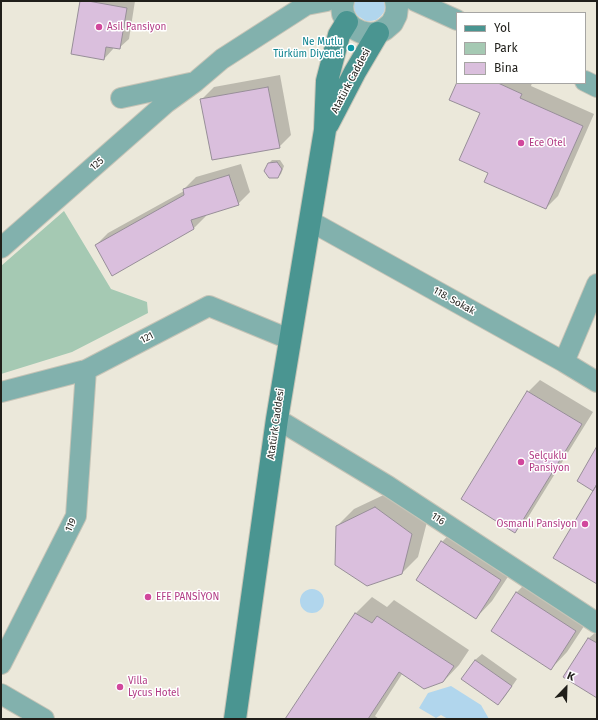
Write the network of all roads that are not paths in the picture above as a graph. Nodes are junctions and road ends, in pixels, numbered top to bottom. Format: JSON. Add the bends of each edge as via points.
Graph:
{"nodes":[{"id":1,"x":327,"y":1,"type":"edge"},
{"id":2,"x":343,"y":1,"type":"edge"},
{"id":3,"x":396,"y":1,"type":"edge"},
{"id":4,"x":416,"y":1,"type":"edge"},
{"id":5,"x":456,"y":20,"type":"edge"},
{"id":6,"x":347,"y":22,"type":"junction"},
{"id":7,"x":378,"y":33,"type":"junction"},
{"id":8,"x":195,"y":82,"type":"junction"},
{"id":9,"x":586,"y":82,"type":"edge"},
{"id":10,"x":597,"y":87,"type":"edge"},
{"id":11,"x":121,"y":98,"type":"dead end"},
{"id":12,"x":325,"y":130,"type":"junction"},
{"id":13,"x":310,"y":221,"type":"junction"},
{"id":14,"x":1,"y":248,"type":"edge"},
{"id":15,"x":597,"y":284,"type":"edge"},
{"id":16,"x":289,"y":339,"type":"junction"},
{"id":17,"x":564,"y":362,"type":"junction"},
{"id":18,"x":86,"y":370,"type":"junction"},
{"id":19,"x":597,"y":382,"type":"edge"},
{"id":20,"x":1,"y":392,"type":"edge"},
{"id":21,"x":276,"y":419,"type":"junction"},
{"id":22,"x":597,"y":623,"type":"edge"},
{"id":23,"x":1,"y":664,"type":"edge"},
{"id":24,"x":1,"y":694,"type":"edge"},
{"id":25,"x":44,"y":719,"type":"edge"},
{"id":26,"x":235,"y":719,"type":"edge"}],
"edges":[{"from":1,"to":8,"type":"street","name":"125","via":[[306,5],[222,59]]},
{"from":2,"to":6,"type":"street","via":[[343,14]]},
{"from":3,"to":7,"type":"street","via":[[396,15],[392,23]]},
{"from":4,"to":5,"type":"street"},
{"from":6,"to":7,"type":"street","via":[[361,32]]},
{"from":6,"to":12,"type":"main road","name":"Atatürk Caddesi","via":[[339,35],[327,81]]},
{"from":7,"to":12,"type":"main road","name":"Atatürk Caddesi"},
{"from":8,"to":11,"type":"street"},
{"from":8,"to":14,"type":"street","name":"125","via":[[166,103]]},
{"from":9,"to":10,"type":"street"},
{"from":12,"to":13,"type":"main road","name":"Atatürk Caddesi"},
{"from":13,"to":16,"type":"main road","name":"Atatürk Caddesi"},
{"from":13,"to":17,"type":"street","name":"118. Sokak"},
{"from":15,"to":17,"type":"street"},
{"from":16,"to":18,"type":"street","name":"121","via":[[209,306]]},
{"from":16,"to":21,"type":"main road","name":"Atatürk Caddesi"},
{"from":17,"to":19,"type":"street","name":"118. Sokak"},
{"from":18,"to":20,"type":"street","name":"121"},
{"from":18,"to":23,"type":"street","name":"119","via":[[76,516]]},
{"from":21,"to":22,"type":"street","name":"116","via":[[388,486]]},
{"from":21,"to":26,"type":"main road","name":"Atatürk Caddesi"},
{"from":24,"to":25,"type":"street"}]}
